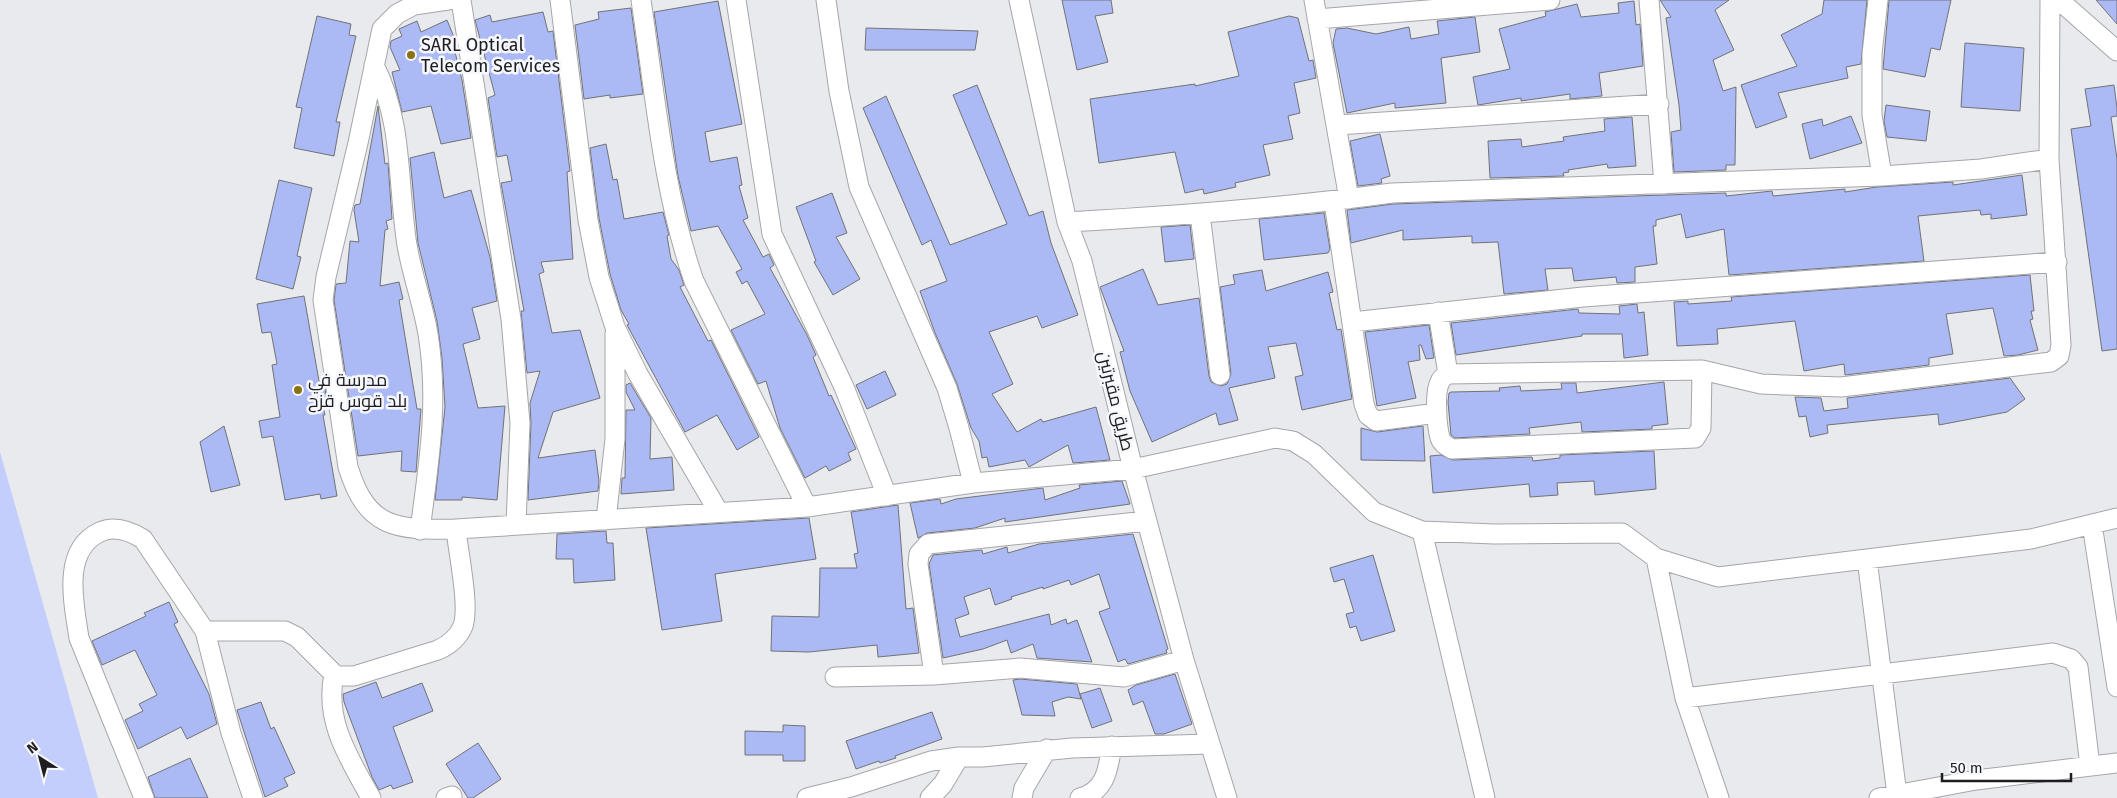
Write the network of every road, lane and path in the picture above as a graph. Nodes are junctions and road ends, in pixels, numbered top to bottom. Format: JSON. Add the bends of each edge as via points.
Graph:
{"nodes":[{"id":1,"x":442,"y":0,"type":"edge"},
{"id":2,"x":461,"y":0,"type":"edge"},
{"id":3,"x":560,"y":0,"type":"edge"},
{"id":4,"x":641,"y":0,"type":"edge"},
{"id":5,"x":736,"y":0,"type":"edge"},
{"id":6,"x":826,"y":0,"type":"edge"},
{"id":7,"x":1019,"y":0,"type":"edge"},
{"id":8,"x":1314,"y":0,"type":"edge"},
{"id":9,"x":1550,"y":0,"type":"edge"},
{"id":10,"x":1649,"y":0,"type":"edge"},
{"id":11,"x":1878,"y":0,"type":"edge"},
{"id":12,"x":2050,"y":0,"type":"edge"},
{"id":13,"x":2059,"y":0,"type":"edge"},
{"id":14,"x":1317,"y":19,"type":"junction"},
{"id":15,"x":2117,"y":51,"type":"edge"},
{"id":16,"x":374,"y":64,"type":"junction"},
{"id":17,"x":1660,"y":104,"type":"junction"},
{"id":18,"x":1337,"y":125,"type":"junction"},
{"id":19,"x":2049,"y":159,"type":"junction"},
{"id":20,"x":1882,"y":176,"type":"junction"},
{"id":21,"x":1664,"y":184,"type":"junction"},
{"id":22,"x":1341,"y":201,"type":"junction"},
{"id":23,"x":1200,"y":214,"type":"junction"},
{"id":24,"x":1067,"y":222,"type":"junction"},
{"id":25,"x":2058,"y":262,"type":"junction"},
{"id":26,"x":1438,"y":312,"type":"junction"},
{"id":27,"x":1352,"y":322,"type":"junction"},
{"id":28,"x":615,"y":327,"type":"junction"},
{"id":29,"x":1702,"y":370,"type":"junction"},
{"id":30,"x":1448,"y":374,"type":"junction"},
{"id":31,"x":1220,"y":375,"type":"dead end"},
{"id":32,"x":1437,"y":413,"type":"junction"},
{"id":33,"x":1133,"y":470,"type":"junction"},
{"id":34,"x":973,"y":483,"type":"junction"},
{"id":35,"x":887,"y":496,"type":"junction"},
{"id":36,"x":807,"y":507,"type":"junction"},
{"id":37,"x":718,"y":511,"type":"junction"},
{"id":38,"x":2117,"y":518,"type":"edge"},
{"id":39,"x":606,"y":520,"type":"junction"},
{"id":40,"x":1147,"y":521,"type":"junction"},
{"id":41,"x":2092,"y":524,"type":"junction"},
{"id":42,"x":516,"y":525,"type":"junction"},
{"id":43,"x":456,"y":529,"type":"junction"},
{"id":44,"x":420,"y":530,"type":"junction"},
{"id":45,"x":1422,"y":531,"type":"junction"},
{"id":46,"x":1656,"y":558,"type":"junction"},
{"id":47,"x":1867,"y":559,"type":"junction"},
{"id":48,"x":205,"y":631,"type":"junction"},
{"id":49,"x":1184,"y":660,"type":"junction"},
{"id":50,"x":334,"y":674,"type":"junction"},
{"id":51,"x":934,"y":675,"type":"junction"},
{"id":52,"x":1882,"y":676,"type":"junction"},
{"id":53,"x":835,"y":677,"type":"dead end"},
{"id":54,"x":2117,"y":687,"type":"edge"},
{"id":55,"x":1685,"y":698,"type":"junction"},
{"id":56,"x":1210,"y":744,"type":"junction"},
{"id":57,"x":1112,"y":746,"type":"junction"},
{"id":58,"x":1047,"y":749,"type":"junction"},
{"id":59,"x":959,"y":756,"type":"junction"},
{"id":60,"x":2117,"y":763,"type":"edge"},
{"id":61,"x":2090,"y":766,"type":"junction"},
{"id":62,"x":1976,"y":780,"type":"junction"},
{"id":63,"x":1888,"y":796,"type":"edge"},
{"id":64,"x":144,"y":798,"type":"edge"},
{"id":65,"x":253,"y":798,"type":"edge"},
{"id":66,"x":371,"y":798,"type":"edge"},
{"id":67,"x":807,"y":798,"type":"edge"},
{"id":68,"x":930,"y":798,"type":"edge"},
{"id":69,"x":1022,"y":798,"type":"edge"},
{"id":70,"x":1080,"y":798,"type":"edge"},
{"id":71,"x":1227,"y":798,"type":"edge"},
{"id":72,"x":1485,"y":798,"type":"edge"},
{"id":73,"x":1719,"y":798,"type":"edge"},
{"id":74,"x":1972,"y":798,"type":"edge"}],
"edges":[{"from":1,"to":16,"type":"street","via":[[414,5],[389,21],[382,30]]},
{"from":2,"to":42,"type":"street","via":[[511,319],[520,423]]},
{"from":3,"to":28,"type":"street","via":[[593,251]]},
{"from":4,"to":36,"type":"street","via":[[681,244],[694,281]]},
{"from":5,"to":35,"type":"street","via":[[772,234],[844,387]]},
{"from":6,"to":34,"type":"street","via":[[838,91],[859,188],[946,388]]},
{"from":7,"to":24,"type":"street","name":"طريق مقبرتين"},
{"from":8,"to":14,"type":"street"},
{"from":9,"to":14,"type":"street"},
{"from":10,"to":17,"type":"street"},
{"from":11,"to":20,"type":"street","via":[[1872,54],[1872,115]]},
{"from":12,"to":19,"type":"street"},
{"from":13,"to":15,"type":"street"},
{"from":14,"to":18,"type":"street"},
{"from":16,"to":44,"type":"street","via":[[393,112],[407,245],[428,334],[434,404]]},
{"from":16,"to":44,"type":"street","via":[[323,300],[348,467],[355,488],[364,504],[378,518]]},
{"from":17,"to":18,"type":"street"},
{"from":17,"to":21,"type":"street"},
{"from":18,"to":22,"type":"street"},
{"from":19,"to":20,"type":"street","via":[[1981,169]]},
{"from":19,"to":25,"type":"street"},
{"from":20,"to":21,"type":"street"},
{"from":21,"to":22,"type":"street","via":[[1392,193]]},
{"from":22,"to":23,"type":"street"},
{"from":22,"to":27,"type":"street"},
{"from":23,"to":24,"type":"street"},
{"from":23,"to":31,"type":"street"},
{"from":24,"to":33,"type":"street","name":"طريق مقبرتين","via":[[1082,261]]},
{"from":25,"to":26,"type":"street","via":[[1583,297]]},
{"from":25,"to":29,"type":"street","via":[[2061,346],[2059,356],[2051,362],[1841,387],[1761,384]]},
{"from":26,"to":27,"type":"street"},
{"from":26,"to":30,"type":"street"},
{"from":27,"to":32,"type":"street","via":[[1368,415],[1376,421]]},
{"from":28,"to":37,"type":"street","via":[[663,420]]},
{"from":28,"to":39,"type":"street","via":[[615,440]]},
{"from":29,"to":30,"type":"street"},
{"from":29,"to":32,"type":"street","via":[[1701,428],[1695,438],[1452,449],[1441,439]]},
{"from":30,"to":32,"type":"street","via":[[1440,380],[1438,387]]},
{"from":33,"to":34,"type":"street"},
{"from":33,"to":40,"type":"street","name":"طريق مقبرتين"},
{"from":33,"to":45,"type":"street","via":[[1275,438],[1293,441],[1314,454],[1374,512]]},
{"from":34,"to":35,"type":"street"},
{"from":35,"to":36,"type":"street"},
{"from":36,"to":37,"type":"street"},
{"from":37,"to":39,"type":"street"},
{"from":38,"to":41,"type":"street"},
{"from":39,"to":42,"type":"street"},
{"from":40,"to":49,"type":"street","name":"طريق مقبرتين"},
{"from":40,"to":51,"type":"street","via":[[928,544],[919,554],[918,564]]},
{"from":41,"to":47,"type":"street","via":[[2030,539]]},
{"from":41,"to":54,"type":"street"},
{"from":42,"to":43,"type":"street"},
{"from":43,"to":44,"type":"street"},
{"from":43,"to":50,"type":"street","via":[[465,616],[456,637],[438,650],[379,670],[354,676]]},
{"from":45,"to":46,"type":"street","via":[[1494,534],[1622,532]]},
{"from":45,"to":72,"type":"street"},
{"from":46,"to":47,"type":"street","via":[[1718,577]]},
{"from":46,"to":55,"type":"street"},
{"from":47,"to":52,"type":"street"},
{"from":48,"to":50,"type":"street","via":[[285,631],[297,637]]},
{"from":48,"to":64,"type":"street","via":[[143,539],[132,532],[104,530],[82,546],[74,571],[79,638]]},
{"from":48,"to":65,"type":"street","via":[[231,733]]},
{"from":49,"to":51,"type":"street","via":[[1124,677],[1020,668]]},
{"from":49,"to":56,"type":"street","name":"طريق مقبرتين"},
{"from":50,"to":66,"type":"street","via":[[330,693],[334,719],[341,740]]},
{"from":51,"to":53,"type":"street"},
{"from":52,"to":55,"type":"street"},
{"from":52,"to":61,"type":"street","via":[[2053,653],[2071,659],[2078,667]]},
{"from":52,"to":63,"type":"street"},
{"from":55,"to":73,"type":"street"},
{"from":56,"to":57,"type":"street"},
{"from":56,"to":71,"type":"street","name":"طريق مقبرتين"},
{"from":57,"to":58,"type":"street"},
{"from":57,"to":70,"type":"street","via":[[1108,772],[1102,784]]},
{"from":58,"to":59,"type":"street","via":[[983,757]]},
{"from":58,"to":69,"type":"street","via":[[1024,788]]},
{"from":59,"to":67,"type":"street","via":[[931,761]]},
{"from":59,"to":68,"type":"street","via":[[943,784]]},
{"from":60,"to":61,"type":"street"},
{"from":61,"to":62,"type":"street"},
{"from":62,"to":63,"type":"street"},
{"from":62,"to":74,"type":"street"}]}
